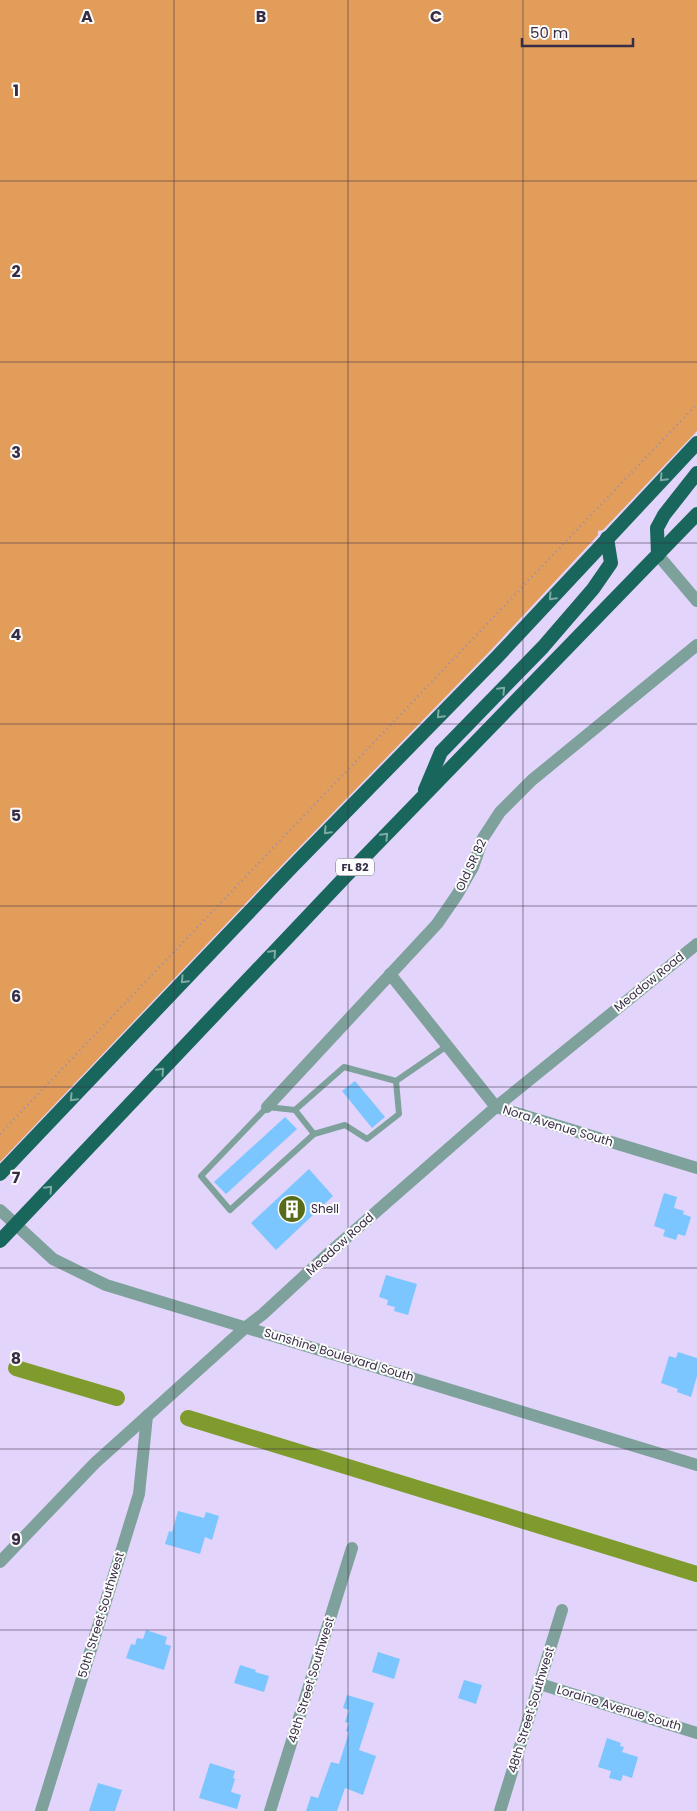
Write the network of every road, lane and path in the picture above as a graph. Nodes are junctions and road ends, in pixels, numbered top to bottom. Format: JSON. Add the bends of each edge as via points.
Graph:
{"nodes":[{"id":1,"x":697,"y":404,"type":"edge"},
{"id":2,"x":697,"y":443,"type":"edge"},
{"id":3,"x":697,"y":473,"type":"edge"},
{"id":4,"x":697,"y":514,"type":"edge"},
{"id":5,"x":607,"y":538,"type":"junction"},
{"id":6,"x":658,"y":555,"type":"junction"},
{"id":7,"x":697,"y":600,"type":"edge"},
{"id":8,"x":697,"y":645,"type":"edge"},
{"id":9,"x":422,"y":798,"type":"junction"},
{"id":10,"x":697,"y":944,"type":"edge"},
{"id":11,"x":390,"y":974,"type":"junction"},
{"id":12,"x":447,"y":1046,"type":"junction"},
{"id":13,"x":396,"y":1081,"type":"junction"},
{"id":14,"x":267,"y":1107,"type":"junction"},
{"id":15,"x":496,"y":1107,"type":"junction"},
{"id":16,"x":295,"y":1110,"type":"junction"},
{"id":17,"x":0,"y":1134,"type":"edge"},
{"id":18,"x":314,"y":1134,"type":"junction"},
{"id":19,"x":697,"y":1168,"type":"edge"},
{"id":20,"x":0,"y":1174,"type":"edge"},
{"id":21,"x":0,"y":1210,"type":"edge"},
{"id":22,"x":16,"y":1225,"type":"junction"},
{"id":23,"x":0,"y":1241,"type":"edge"},
{"id":24,"x":246,"y":1327,"type":"junction"},
{"id":25,"x":147,"y":1416,"type":"junction"},
{"id":26,"x":697,"y":1465,"type":"edge"},
{"id":27,"x":352,"y":1548,"type":"dead end"},
{"id":28,"x":0,"y":1562,"type":"edge"},
{"id":29,"x":562,"y":1610,"type":"dead end"},
{"id":30,"x":540,"y":1684,"type":"junction"},
{"id":31,"x":697,"y":1733,"type":"edge"},
{"id":32,"x":40,"y":1811,"type":"edge"},
{"id":33,"x":270,"y":1811,"type":"edge"},
{"id":34,"x":500,"y":1811,"type":"edge"}],
"edges":[{"from":1,"to":17,"type":"path"},
{"from":2,"to":5,"type":"highway","one_way":true},
{"from":3,"to":6,"type":"highway","via":[[657,528]]},
{"from":4,"to":6,"type":"highway","number":"FL 82"},
{"from":9,"to":5,"type":"highway","one_way":true,"via":[[442,752],[543,647],[593,589],[611,563]]},
{"from":5,"to":20,"type":"highway","one_way":true,"via":[[498,656]]},
{"from":6,"to":7,"type":"street"},
{"from":6,"to":9,"type":"highway","number":"FL 82"},
{"from":8,"to":11,"type":"street","name":"Old SR 82","via":[[532,780],[500,812],[483,838],[473,866],[457,895],[438,924]]},
{"from":22,"to":9,"type":"highway","number":"FL 82","one_way":true},
{"from":10,"to":15,"type":"street","name":"Meadow Road"},
{"from":11,"to":12,"type":"street","name":"Nora Avenue South"},
{"from":11,"to":14,"type":"street","name":"Old SR 82"},
{"from":12,"to":13,"type":"lane"},
{"from":12,"to":15,"type":"street","name":"Nora Avenue South"},
{"from":13,"to":16,"type":"lane","via":[[344,1067]]},
{"from":13,"to":18,"type":"lane","via":[[399,1114],[367,1139],[345,1125]]},
{"from":14,"to":16,"type":"lane"},
{"from":14,"to":18,"type":"lane","via":[[201,1176],[230,1210]]},
{"from":15,"to":19,"type":"street","name":"Nora Avenue South"},
{"from":15,"to":24,"type":"street","name":"Meadow Road"},
{"from":16,"to":18,"type":"lane"},
{"from":21,"to":22,"type":"street","name":"Sunshine Boulevard South"},
{"from":22,"to":23,"type":"highway","number":"FL 82"},
{"from":22,"to":24,"type":"street","name":"Sunshine Boulevard South","via":[[53,1259],[87,1277]]},
{"from":24,"to":25,"type":"street","name":"Meadow Road"},
{"from":24,"to":26,"type":"street","name":"Sunshine Boulevard South"},
{"from":25,"to":28,"type":"street","name":"Meadow Road","via":[[95,1463]]},
{"from":25,"to":32,"type":"street","name":"50th Street Southwest","via":[[139,1494]]},
{"from":27,"to":33,"type":"street","name":"49th Street Southwest"},
{"from":29,"to":30,"type":"street","name":"48th Street Southwest"},
{"from":30,"to":31,"type":"street","name":"Loraine Avenue South"},
{"from":30,"to":34,"type":"street","name":"48th Street Southwest"}]}
